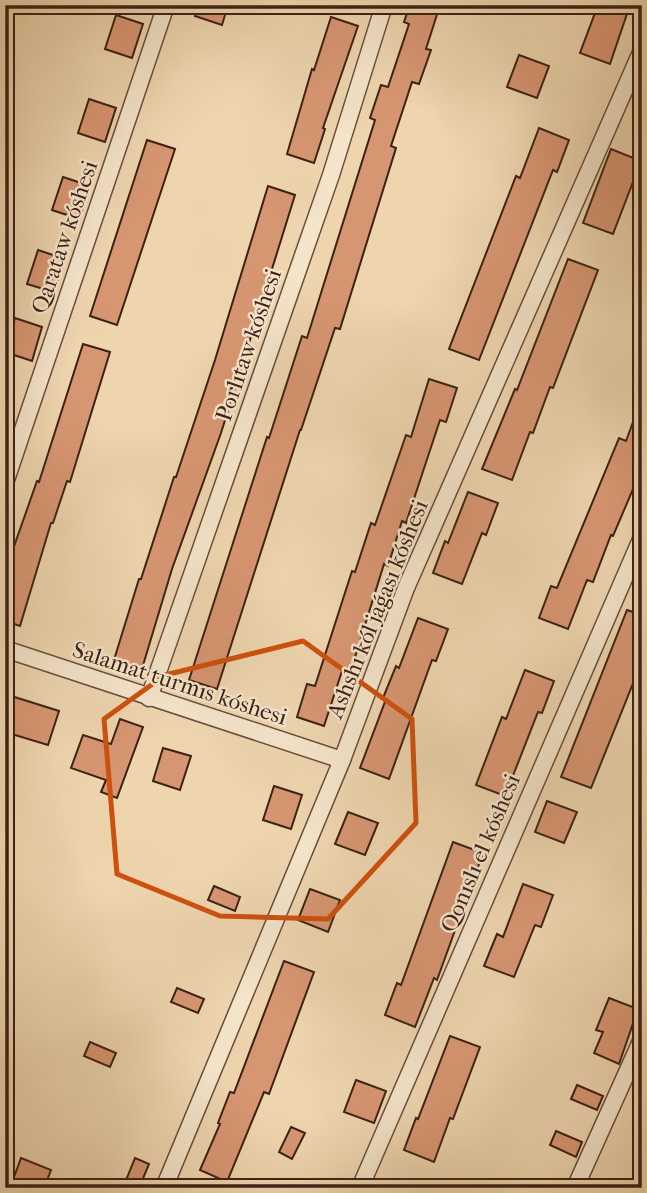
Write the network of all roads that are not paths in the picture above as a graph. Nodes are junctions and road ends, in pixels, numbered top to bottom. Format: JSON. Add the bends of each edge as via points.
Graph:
{"nodes":[{"id":1,"x":166,"y":5,"type":"edge"},
{"id":2,"x":384,"y":5,"type":"edge"},
{"id":3,"x":642,"y":50,"type":"edge"},
{"id":4,"x":5,"y":483,"type":"edge"},
{"id":5,"x":642,"y":537,"type":"edge"},
{"id":6,"x":5,"y":649,"type":"edge"},
{"id":7,"x":149,"y":698,"type":"junction"},
{"id":8,"x":342,"y":760,"type":"junction"},
{"id":9,"x":642,"y":1039,"type":"edge"},
{"id":10,"x":164,"y":1188,"type":"edge"},
{"id":11,"x":360,"y":1188,"type":"edge"},
{"id":12,"x":575,"y":1188,"type":"edge"}],
"edges":[{"from":1,"to":4,"type":"street","name":"Qarataw kóshesi"},
{"from":2,"to":7,"type":"street","name":"Porlıtaw kóshesi","via":[[331,175]]},
{"from":3,"to":8,"type":"street","name":"Ashshı kól jaǵası kóshesi","via":[[406,588]]},
{"from":5,"to":11,"type":"street","name":"Qonıslı el kóshesi"},
{"from":6,"to":7,"type":"street","name":"Salamat turmıs kóshesi"},
{"from":7,"to":8,"type":"street","name":"Salamat turmıs kóshesi"},
{"from":8,"to":10,"type":"street","name":"Ashshı kól jaǵası kóshesi"},
{"from":9,"to":12,"type":"street"}]}
